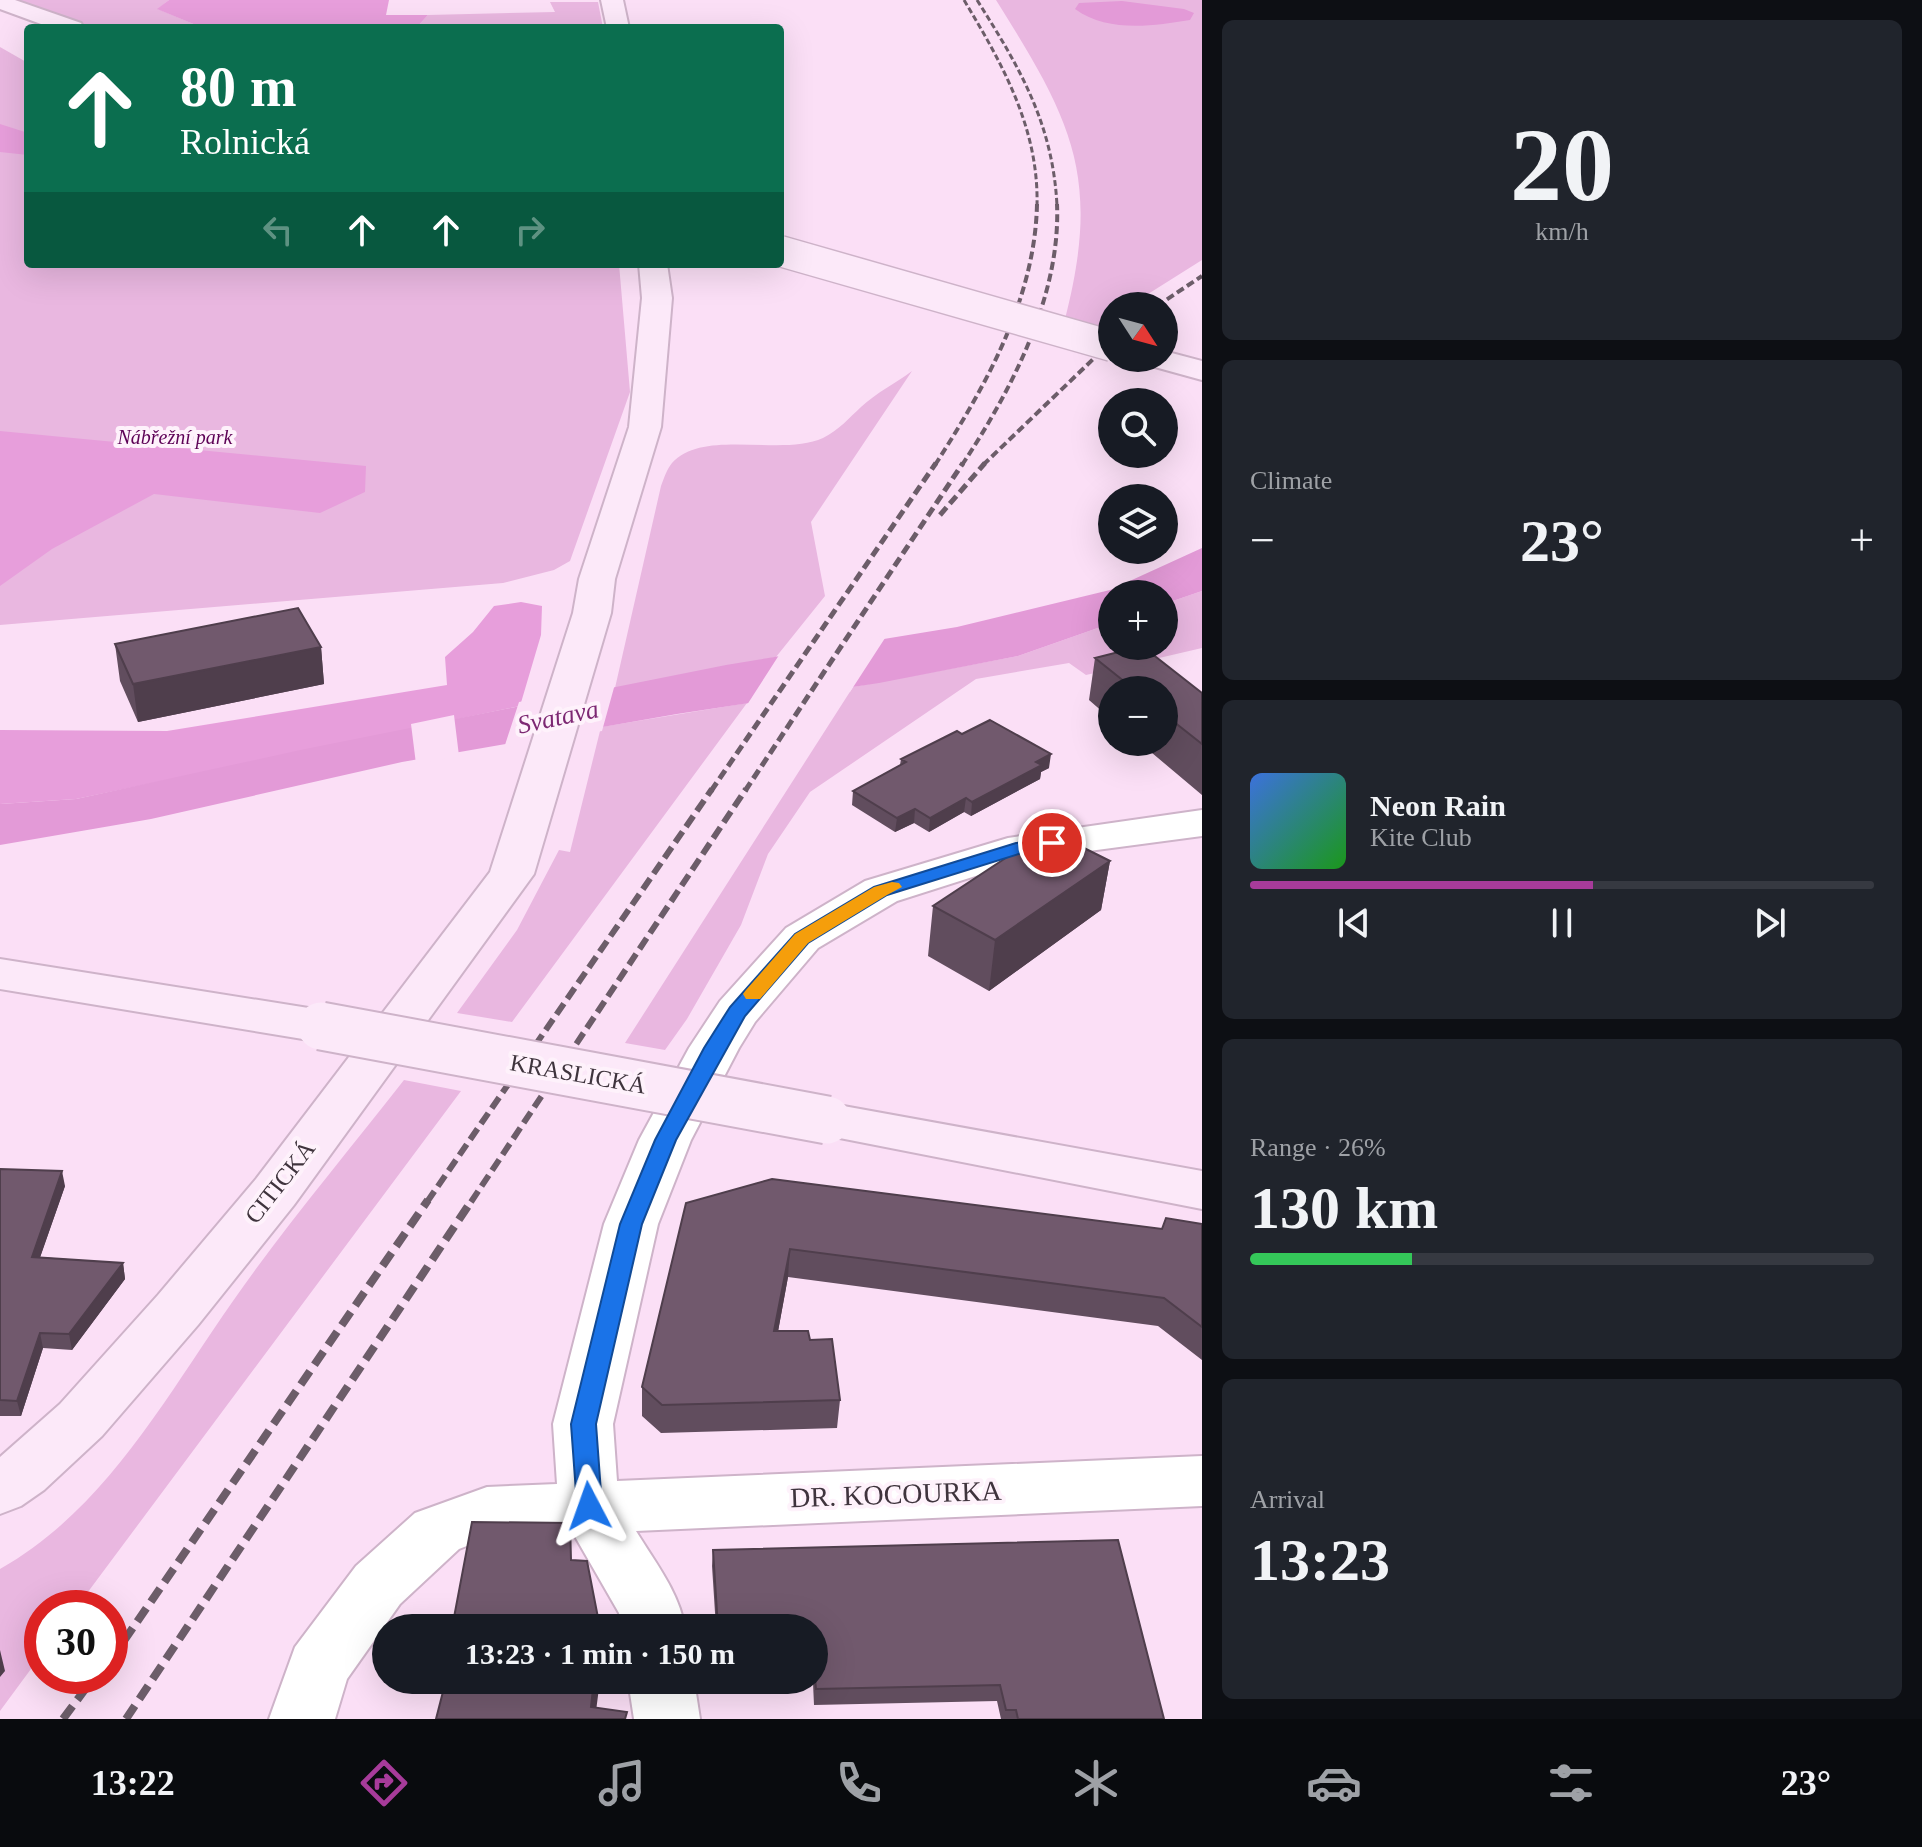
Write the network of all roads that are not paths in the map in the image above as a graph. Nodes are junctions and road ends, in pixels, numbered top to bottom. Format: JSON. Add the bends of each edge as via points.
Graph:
{"nodes":[{"id":1,"x":612,"y":0,"type":"edge"},
{"id":2,"x":0,"y":2,"type":"edge"},
{"id":3,"x":63,"y":24,"type":"edge"},
{"id":4,"x":617,"y":24,"type":"edge"},
{"id":5,"x":784,"y":252,"type":"edge"},
{"id":6,"x":653,"y":268,"type":"edge"},
{"id":7,"x":1098,"y":342,"type":"edge"},
{"id":8,"x":1178,"y":364,"type":"edge"},
{"id":9,"x":1202,"y":371,"type":"edge"},
{"id":10,"x":1202,"y":823,"type":"edge"},
{"id":11,"x":0,"y":974,"type":"edge"},
{"id":12,"x":1202,"y":1190,"type":"edge"},
{"id":13,"x":1202,"y":1481,"type":"edge"},
{"id":14,"x":0,"y":1489,"type":"edge"},
{"id":15,"x":589,"y":1506,"type":"junction"},
{"id":16,"x":651,"y":1614,"type":"edge"},
{"id":17,"x":663,"y":1694,"type":"edge"},
{"id":18,"x":302,"y":1719,"type":"edge"},
{"id":19,"x":667,"y":1719,"type":"edge"}],
"edges":[{"from":1,"to":4,"type":"street"},
{"from":2,"to":3,"type":"street"},
{"from":5,"to":7,"type":"street","bridge":true},
{"from":6,"to":14,"type":"street","name":"CITICKÁ","via":[[657,298],[645,427],[512,874],[178,1310],[81,1420]]},
{"from":8,"to":9,"type":"street"},
{"from":10,"to":15,"type":"street","via":[[1023,847],[881,891],[802,938],[721,1038],[665,1140],[631,1224],[583,1424]]},
{"from":11,"to":12,"type":"street","name":"KRASLICKÁ","bridge":true,"via":[[321,1026]]},
{"from":13,"to":15,"type":"street","name":"DR. KOCOURKA"},
{"from":15,"to":16,"type":"street"},
{"from":15,"to":18,"type":"street","name":"DR. KOCOURKA","via":[[487,1512],[437,1531],[378,1585],[318,1667]]},
{"from":17,"to":19,"type":"street"}]}
